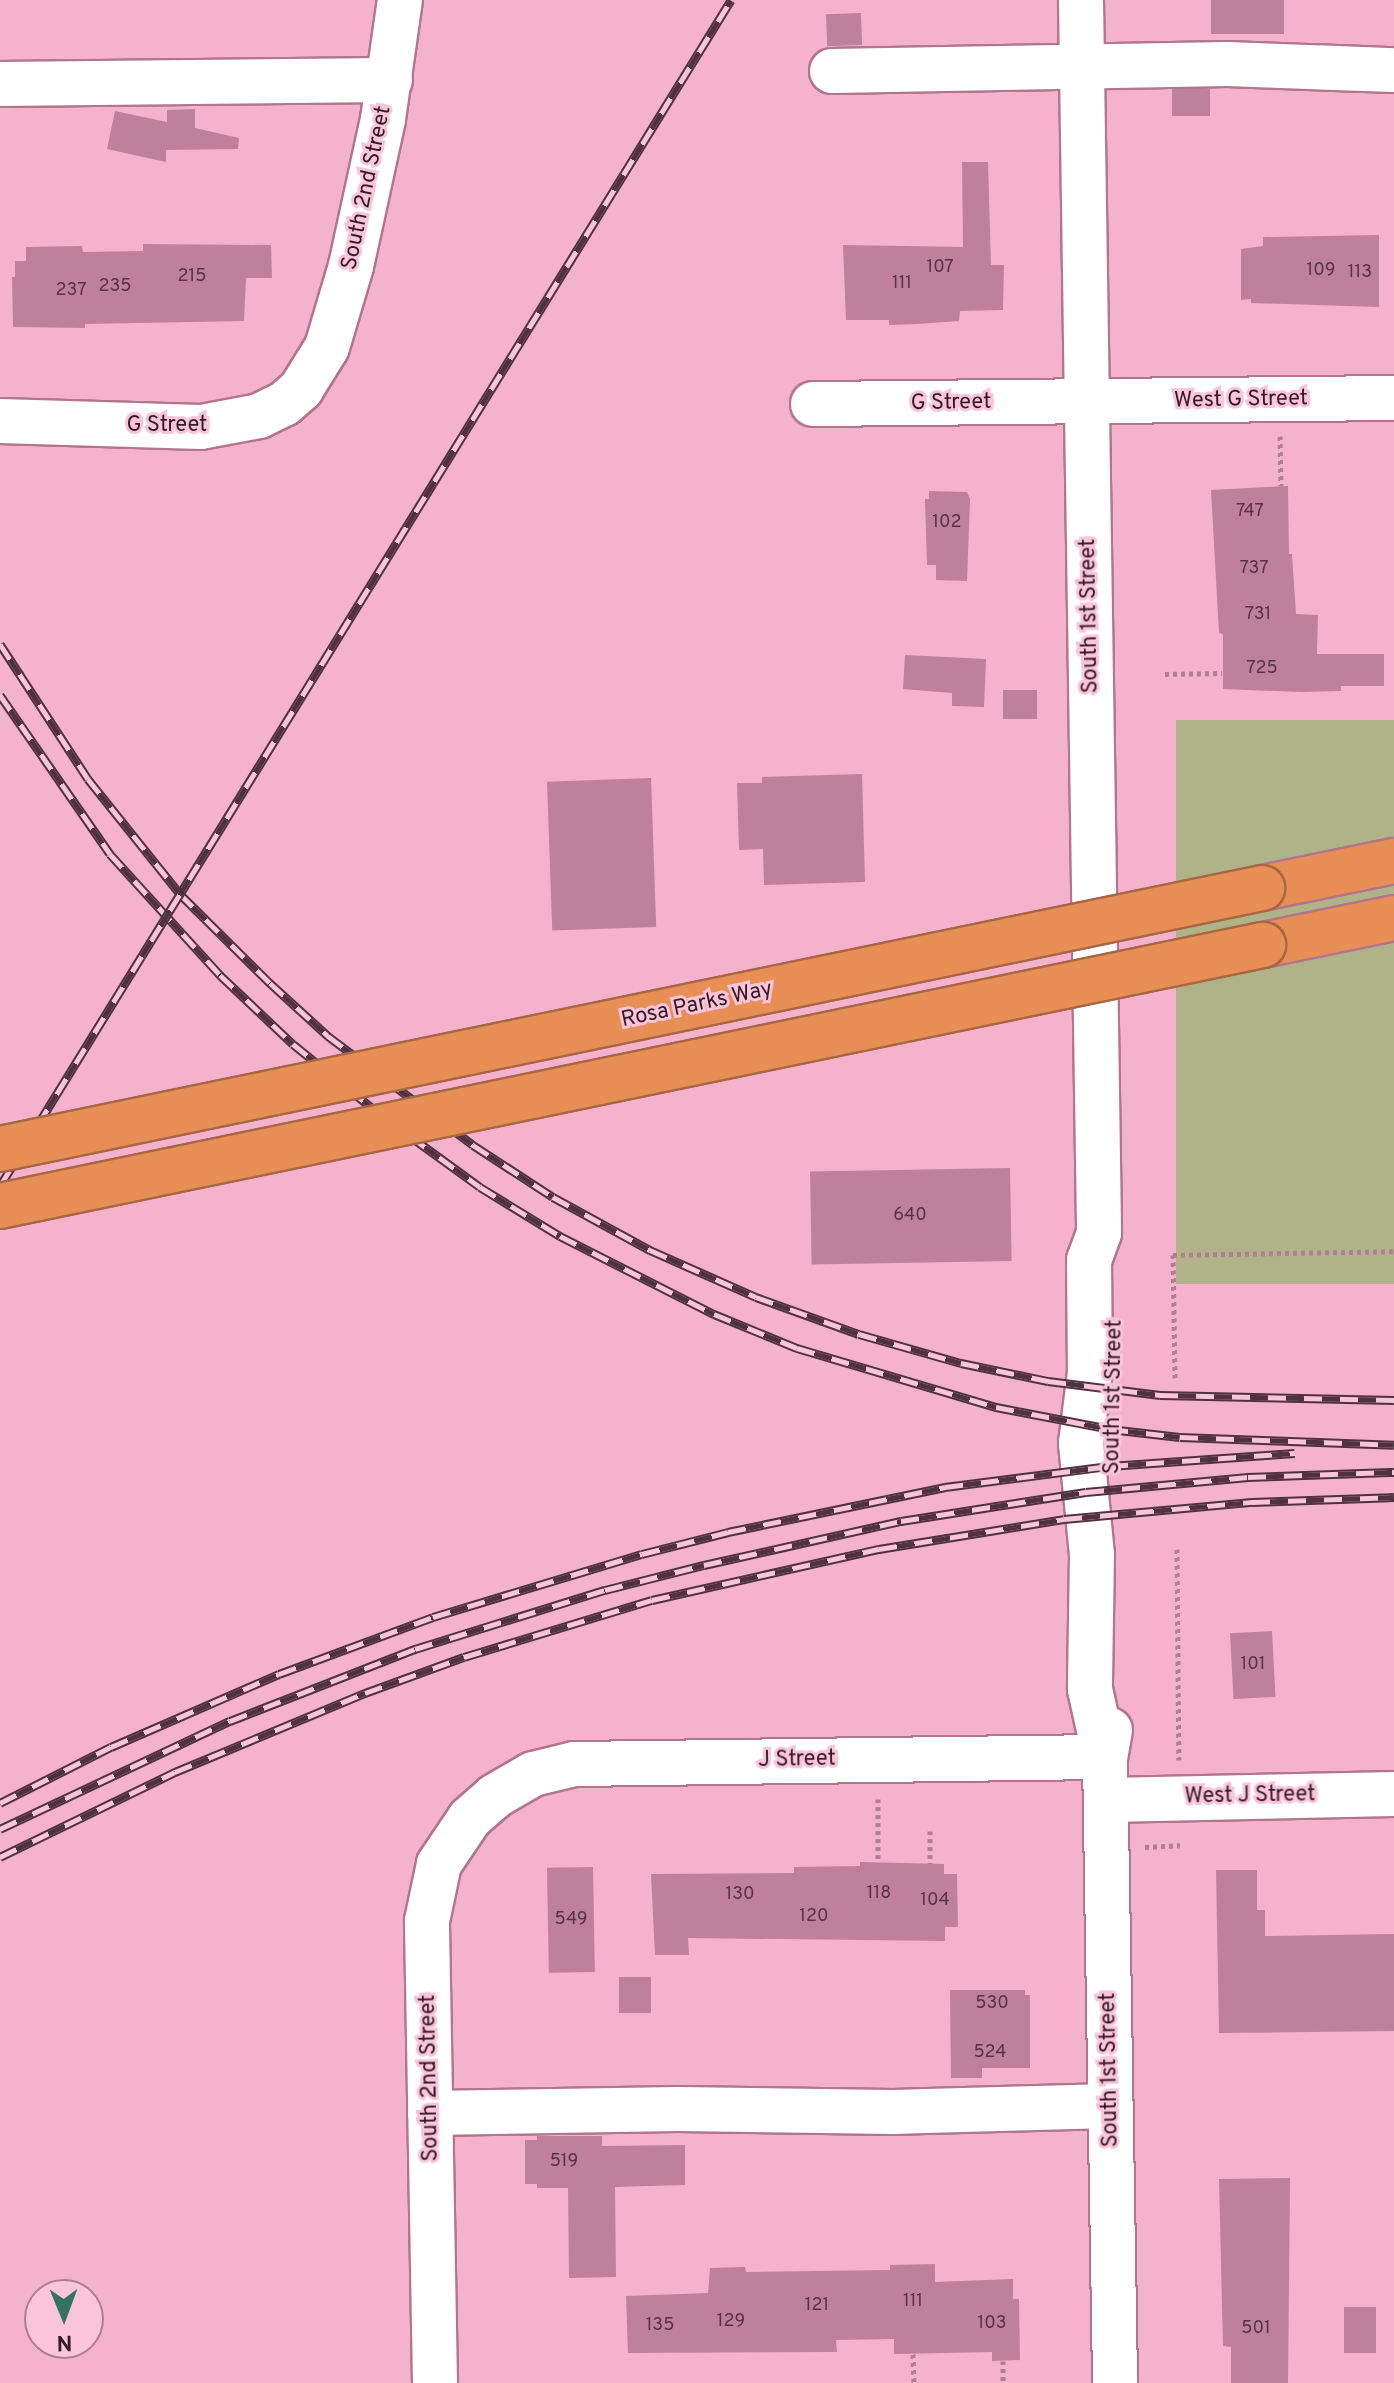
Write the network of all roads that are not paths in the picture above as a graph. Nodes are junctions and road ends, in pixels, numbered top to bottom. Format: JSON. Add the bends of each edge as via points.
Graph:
{"nodes":[{"id":1,"x":400,"y":0,"type":"edge"},
{"id":2,"x":1081,"y":0,"type":"edge"},
{"id":3,"x":1082,"y":66,"type":"junction"},
{"id":4,"x":1394,"y":70,"type":"edge"},
{"id":5,"x":832,"y":71,"type":"dead end"},
{"id":6,"x":390,"y":80,"type":"junction"},
{"id":7,"x":0,"y":84,"type":"edge"},
{"id":8,"x":315,"y":371,"type":"joint"},
{"id":9,"x":1394,"y":398,"type":"edge"},
{"id":10,"x":1088,"y":401,"type":"junction"},
{"id":11,"x":813,"y":404,"type":"dead end"},
{"id":12,"x":0,"y":421,"type":"edge"},
{"id":13,"x":1394,"y":861,"type":"edge"},
{"id":14,"x":1394,"y":918,"type":"edge"},
{"id":15,"x":0,"y":1149,"type":"edge"},
{"id":16,"x":0,"y":1206,"type":"edge"},
{"id":17,"x":1105,"y":1757,"type":"junction"},
{"id":18,"x":1394,"y":1794,"type":"edge"},
{"id":19,"x":495,"y":1796,"type":"joint"},
{"id":20,"x":1106,"y":1800,"type":"junction"},
{"id":21,"x":1110,"y":2106,"type":"junction"},
{"id":22,"x":430,"y":2113,"type":"junction"},
{"id":23,"x":435,"y":2383,"type":"edge"},
{"id":24,"x":1115,"y":2383,"type":"edge"}],
"edges":[{"from":1,"to":6,"type":"street","name":"South 2nd Street"},
{"from":2,"to":3,"type":"street","name":"South 1st Street"},
{"from":3,"to":4,"type":"street"},
{"from":3,"to":5,"type":"street"},
{"from":3,"to":10,"type":"street","name":"South 1st Street"},
{"from":6,"to":7,"type":"street"},
{"from":6,"to":8,"type":"street","name":"South 2nd Street","via":[[351,266]]},
{"from":8,"to":12,"type":"street","name":"G Street","via":[[284,404],[232,424]]},
{"from":9,"to":10,"type":"street","name":"West G Street"},
{"from":10,"to":11,"type":"street","name":"G Street"},
{"from":10,"to":17,"type":"street","name":"South 1st Street","via":[[1099,1233],[1115,1261],[1115,1377],[1108,1447],[1117,1537],[1116,1690]]},
{"from":13,"to":15,"type":"highway","name":"Rosa Parks Way","bridge":true},
{"from":14,"to":16,"type":"highway","bridge":true},
{"from":17,"to":19,"type":"street","name":"J Street","via":[[574,1764],[533,1774]]},
{"from":17,"to":20,"type":"street","name":"South 1st Street"},
{"from":18,"to":20,"type":"street","name":"West J Street"},
{"from":19,"to":22,"type":"street","name":"South 2nd Street","via":[[453,1840],[431,1891]]},
{"from":20,"to":21,"type":"street","name":"South 1st Street"},
{"from":21,"to":22,"type":"street"},
{"from":21,"to":24,"type":"street","name":"South 1st Street"},
{"from":22,"to":23,"type":"street","name":"South 2nd Street"}]}
